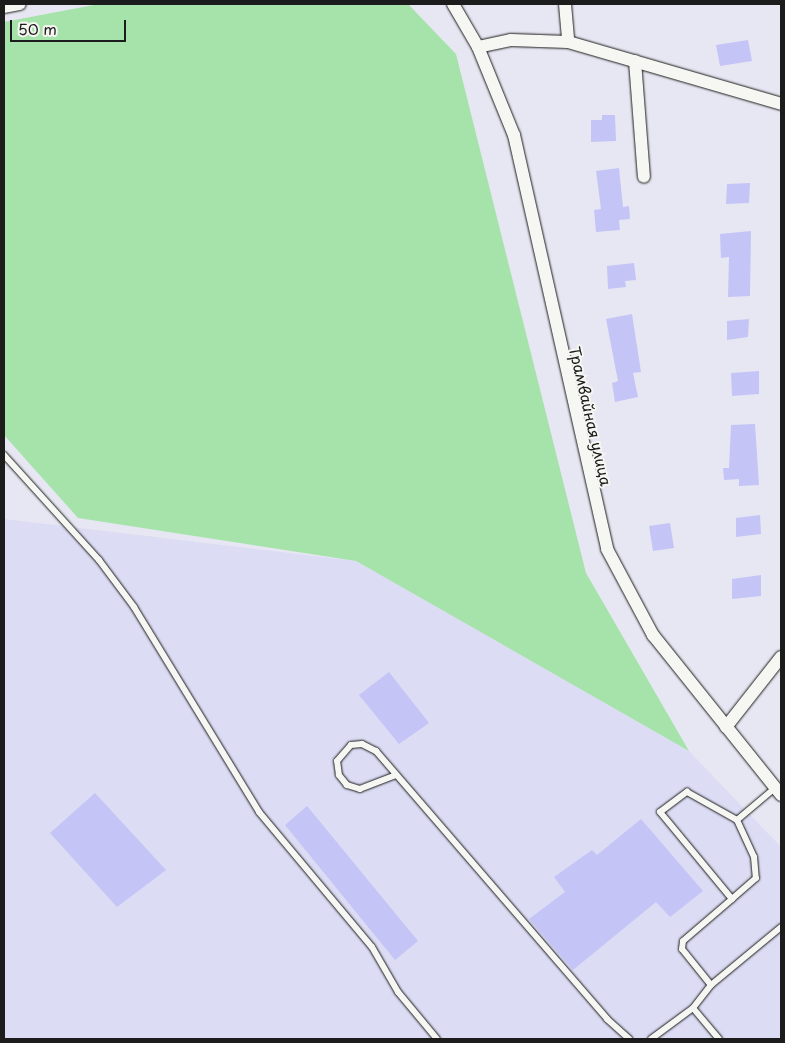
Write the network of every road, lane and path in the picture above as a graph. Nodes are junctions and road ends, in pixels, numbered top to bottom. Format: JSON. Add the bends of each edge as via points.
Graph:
{"nodes":[{"id":1,"x":20,"y":4,"type":"edge"},
{"id":2,"x":453,"y":4,"type":"edge"},
{"id":3,"x":565,"y":4,"type":"edge"},
{"id":4,"x":4,"y":7,"type":"edge"},
{"id":5,"x":568,"y":42,"type":"junction"},
{"id":6,"x":478,"y":47,"type":"junction"},
{"id":7,"x":635,"y":61,"type":"junction"},
{"id":8,"x":781,"y":104,"type":"edge"},
{"id":9,"x":644,"y":176,"type":"dead end"},
{"id":10,"x":4,"y":455,"type":"edge"},
{"id":11,"x":781,"y":657,"type":"edge"},
{"id":12,"x":726,"y":727,"type":"junction"},
{"id":13,"x":396,"y":775,"type":"junction"},
{"id":14,"x":778,"y":792,"type":"edge"},
{"id":15,"x":737,"y":820,"type":"junction"},
{"id":16,"x":732,"y":899,"type":"junction"},
{"id":17,"x":781,"y":926,"type":"edge"},
{"id":18,"x":711,"y":984,"type":"junction"},
{"id":19,"x":693,"y":1008,"type":"junction"},
{"id":20,"x":438,"y":1039,"type":"edge"},
{"id":21,"x":629,"y":1039,"type":"edge"},
{"id":22,"x":651,"y":1039,"type":"edge"},
{"id":23,"x":719,"y":1039,"type":"edge"}],
"edges":[{"from":1,"to":4,"type":"street"},
{"from":2,"to":6,"type":"street","name":"Трамвайная улица"},
{"from":3,"to":5,"type":"street"},
{"from":5,"to":6,"type":"street","via":[[511,40]]},
{"from":5,"to":7,"type":"street"},
{"from":6,"to":12,"type":"street","name":"Трамвайная улица","via":[[514,135],[607,549],[653,634]]},
{"from":7,"to":8,"type":"street"},
{"from":7,"to":9,"type":"street"},
{"from":10,"to":20,"type":"lane","via":[[100,560],[134,607],[259,812],[372,947],[398,992]]},
{"from":11,"to":12,"type":"street"},
{"from":12,"to":14,"type":"street","name":"Трамвайная улица"},
{"from":13,"to":13,"type":"lane","via":[[376,751],[362,744],[351,745],[338,761],[339,775],[347,785],[360,789]]},
{"from":13,"to":21,"type":"lane","via":[[607,1019]]},
{"from":14,"to":15,"type":"lane"},
{"from":15,"to":16,"type":"lane","via":[[754,857],[756,878]]},
{"from":15,"to":16,"type":"lane","via":[[687,792],[660,812]]},
{"from":16,"to":18,"type":"lane","via":[[683,941],[682,949]]},
{"from":17,"to":18,"type":"lane"},
{"from":18,"to":19,"type":"lane"},
{"from":19,"to":22,"type":"lane"},
{"from":19,"to":23,"type":"lane"}]}
